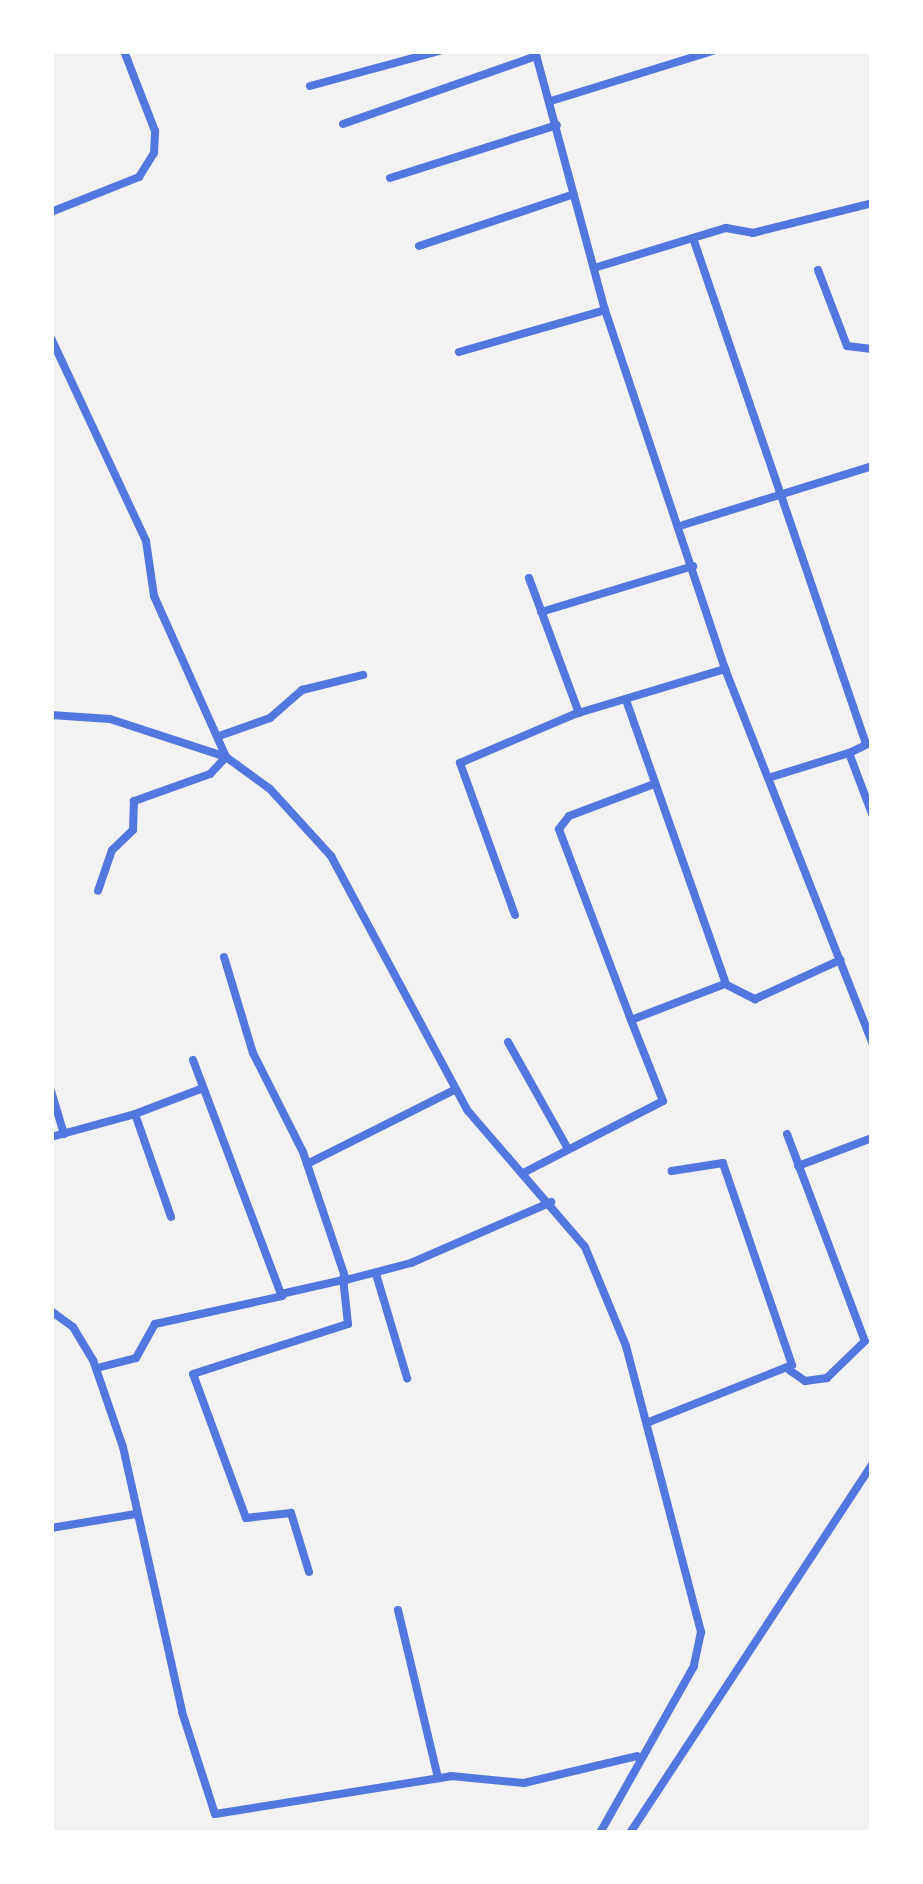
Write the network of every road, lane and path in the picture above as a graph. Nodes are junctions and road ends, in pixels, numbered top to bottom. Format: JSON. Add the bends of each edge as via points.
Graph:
{"nodes":[{"id":1,"x":124,"y":51,"type":"edge"},
{"id":2,"x":439,"y":51,"type":"edge"},
{"id":3,"x":713,"y":51,"type":"edge"},
{"id":4,"x":536,"y":54,"type":"edge"},
{"id":5,"x":310,"y":86,"type":"dead end"},
{"id":6,"x":551,"y":100,"type":"junction"},
{"id":7,"x":343,"y":124,"type":"dead end"},
{"id":8,"x":557,"y":125,"type":"junction"},
{"id":9,"x":390,"y":178,"type":"dead end"},
{"id":10,"x":574,"y":194,"type":"junction"},
{"id":11,"x":872,"y":203,"type":"edge"},
{"id":12,"x":51,"y":212,"type":"edge"},
{"id":13,"x":693,"y":238,"type":"junction"},
{"id":14,"x":418,"y":245,"type":"dead end"},
{"id":15,"x":594,"y":268,"type":"junction"},
{"id":16,"x":818,"y":270,"type":"dead end"},
{"id":17,"x":604,"y":310,"type":"junction"},
{"id":18,"x":51,"y":338,"type":"edge"},
{"id":19,"x":872,"y":349,"type":"edge"},
{"id":20,"x":459,"y":352,"type":"dead end"},
{"id":21,"x":56,"y":361,"type":"edge"},
{"id":22,"x":872,"y":466,"type":"edge"},
{"id":23,"x":785,"y":494,"type":"junction"},
{"id":24,"x":683,"y":525,"type":"junction"},
{"id":25,"x":693,"y":566,"type":"junction"},
{"id":26,"x":529,"y":578,"type":"dead end"},
{"id":27,"x":541,"y":612,"type":"junction"},
{"id":28,"x":725,"y":669,"type":"junction"},
{"id":29,"x":363,"y":675,"type":"dead end"},
{"id":30,"x":626,"y":700,"type":"junction"},
{"id":31,"x":579,"y":713,"type":"junction"},
{"id":32,"x":51,"y":715,"type":"edge"},
{"id":33,"x":219,"y":736,"type":"junction"},
{"id":34,"x":869,"y":743,"type":"edge"},
{"id":35,"x":849,"y":753,"type":"junction"},
{"id":36,"x":226,"y":757,"type":"junction"},
{"id":37,"x":768,"y":778,"type":"junction"},
{"id":38,"x":655,"y":784,"type":"junction"},
{"id":39,"x":872,"y":814,"type":"edge"},
{"id":40,"x":98,"y":891,"type":"dead end"},
{"id":41,"x":515,"y":915,"type":"dead end"},
{"id":42,"x":224,"y":957,"type":"dead end"},
{"id":43,"x":840,"y":959,"type":"junction"},
{"id":44,"x":726,"y":984,"type":"junction"},
{"id":45,"x":631,"y":1020,"type":"junction"},
{"id":46,"x":508,"y":1042,"type":"dead end"},
{"id":47,"x":872,"y":1043,"type":"edge"},
{"id":48,"x":193,"y":1060,"type":"dead end"},
{"id":49,"x":203,"y":1088,"type":"junction"},
{"id":50,"x":454,"y":1090,"type":"junction"},
{"id":51,"x":51,"y":1091,"type":"edge"},
{"id":52,"x":135,"y":1114,"type":"junction"},
{"id":53,"x":64,"y":1134,"type":"junction"},
{"id":54,"x":788,"y":1134,"type":"dead end"},
{"id":55,"x":51,"y":1136,"type":"edge"},
{"id":56,"x":872,"y":1138,"type":"edge"},
{"id":57,"x":567,"y":1147,"type":"junction"},
{"id":58,"x":307,"y":1164,"type":"junction"},
{"id":59,"x":798,"y":1166,"type":"junction"},
{"id":60,"x":672,"y":1171,"type":"dead end"},
{"id":61,"x":525,"y":1172,"type":"junction"},
{"id":62,"x":551,"y":1202,"type":"junction"},
{"id":63,"x":171,"y":1217,"type":"dead end"},
{"id":64,"x":376,"y":1274,"type":"junction"},
{"id":65,"x":343,"y":1278,"type":"junction"},
{"id":66,"x":282,"y":1296,"type":"junction"},
{"id":67,"x":51,"y":1312,"type":"edge"},
{"id":68,"x":868,"y":1330,"type":"edge"},
{"id":69,"x":97,"y":1368,"type":"junction"},
{"id":70,"x":789,"y":1370,"type":"junction"},
{"id":71,"x":407,"y":1378,"type":"dead end"},
{"id":72,"x":649,"y":1422,"type":"junction"},
{"id":73,"x":872,"y":1464,"type":"edge"},
{"id":74,"x":136,"y":1514,"type":"junction"},
{"id":75,"x":51,"y":1528,"type":"edge"},
{"id":76,"x":309,"y":1572,"type":"dead end"},
{"id":77,"x":398,"y":1610,"type":"dead end"},
{"id":78,"x":638,"y":1756,"type":"junction"},
{"id":79,"x":438,"y":1778,"type":"junction"},
{"id":80,"x":604,"y":1832,"type":"edge"},
{"id":81,"x":630,"y":1833,"type":"edge"}],
"edges":[{"from":1,"to":12,"type":"street","via":[[155,131],[154,152],[139,177]]},
{"from":2,"to":5,"type":"street"},
{"from":3,"to":6,"type":"street"},
{"from":4,"to":6,"type":"street"},
{"from":4,"to":7,"type":"street"},
{"from":6,"to":8,"type":"street"},
{"from":8,"to":9,"type":"street"},
{"from":8,"to":10,"type":"street"},
{"from":10,"to":14,"type":"street"},
{"from":10,"to":15,"type":"street"},
{"from":11,"to":13,"type":"street","via":[[765,231],[726,228]]},
{"from":13,"to":15,"type":"street"},
{"from":13,"to":23,"type":"street"},
{"from":15,"to":17,"type":"street"},
{"from":16,"to":19,"type":"street","via":[[847,346]]},
{"from":17,"to":20,"type":"street"},
{"from":17,"to":24,"type":"street"},
{"from":18,"to":21,"type":"street"},
{"from":21,"to":33,"type":"street","via":[[146,541],[154,596]]},
{"from":22,"to":23,"type":"street"},
{"from":23,"to":24,"type":"street"},
{"from":23,"to":34,"type":"street"},
{"from":24,"to":25,"type":"street"},
{"from":25,"to":27,"type":"street"},
{"from":25,"to":28,"type":"street"},
{"from":26,"to":27,"type":"street"},
{"from":27,"to":31,"type":"street"},
{"from":28,"to":30,"type":"street"},
{"from":28,"to":37,"type":"street"},
{"from":29,"to":33,"type":"street","via":[[302,690],[270,718]]},
{"from":30,"to":31,"type":"street"},
{"from":30,"to":38,"type":"street"},
{"from":31,"to":41,"type":"street","via":[[458,766]]},
{"from":32,"to":36,"type":"street","via":[[110,719]]},
{"from":33,"to":36,"type":"street"},
{"from":34,"to":35,"type":"street"},
{"from":35,"to":37,"type":"street"},
{"from":35,"to":39,"type":"street"},
{"from":36,"to":40,"type":"street","via":[[210,774],[134,801],[133,830],[112,850]]},
{"from":36,"to":50,"type":"street","via":[[256,776],[331,856]]},
{"from":37,"to":43,"type":"street"},
{"from":38,"to":44,"type":"street"},
{"from":38,"to":45,"type":"street","via":[[569,815],[559,830]]},
{"from":42,"to":58,"type":"street","via":[[253,1053]]},
{"from":43,"to":44,"type":"street","via":[[748,1000]]},
{"from":43,"to":47,"type":"street"},
{"from":44,"to":45,"type":"street"},
{"from":45,"to":57,"type":"street","via":[[663,1101]]},
{"from":46,"to":57,"type":"street"},
{"from":48,"to":49,"type":"street"},
{"from":49,"to":52,"type":"street"},
{"from":49,"to":66,"type":"street"},
{"from":50,"to":58,"type":"street"},
{"from":50,"to":61,"type":"street"},
{"from":51,"to":53,"type":"street"},
{"from":52,"to":53,"type":"street"},
{"from":52,"to":63,"type":"street"},
{"from":53,"to":55,"type":"street"},
{"from":54,"to":59,"type":"street"},
{"from":56,"to":59,"type":"street"},
{"from":57,"to":61,"type":"street"},
{"from":58,"to":65,"type":"street"},
{"from":59,"to":68,"type":"street"},
{"from":60,"to":70,"type":"street","via":[[714,1162],[726,1168]]},
{"from":61,"to":62,"type":"street"},
{"from":62,"to":64,"type":"street"},
{"from":62,"to":72,"type":"street","via":[[603,1285]]},
{"from":64,"to":65,"type":"street"},
{"from":64,"to":71,"type":"street"},
{"from":65,"to":66,"type":"street"},
{"from":65,"to":76,"type":"street","via":[[349,1324],[194,1374],[246,1518],[292,1514]]},
{"from":66,"to":69,"type":"street","via":[[155,1324],[136,1358]]},
{"from":67,"to":69,"type":"street","via":[[73,1327]]},
{"from":68,"to":70,"type":"street","via":[[860,1350],[827,1378],[806,1381]]},
{"from":69,"to":74,"type":"street"},
{"from":70,"to":72,"type":"street"},
{"from":72,"to":78,"type":"street","via":[[701,1632],[685,1683]]},
{"from":73,"to":81,"type":"street"},
{"from":74,"to":75,"type":"street"},
{"from":74,"to":79,"type":"street","via":[[215,1814]]},
{"from":77,"to":79,"type":"street"},
{"from":78,"to":79,"type":"street","via":[[524,1783],[484,1774]]},
{"from":78,"to":80,"type":"street"}]}
